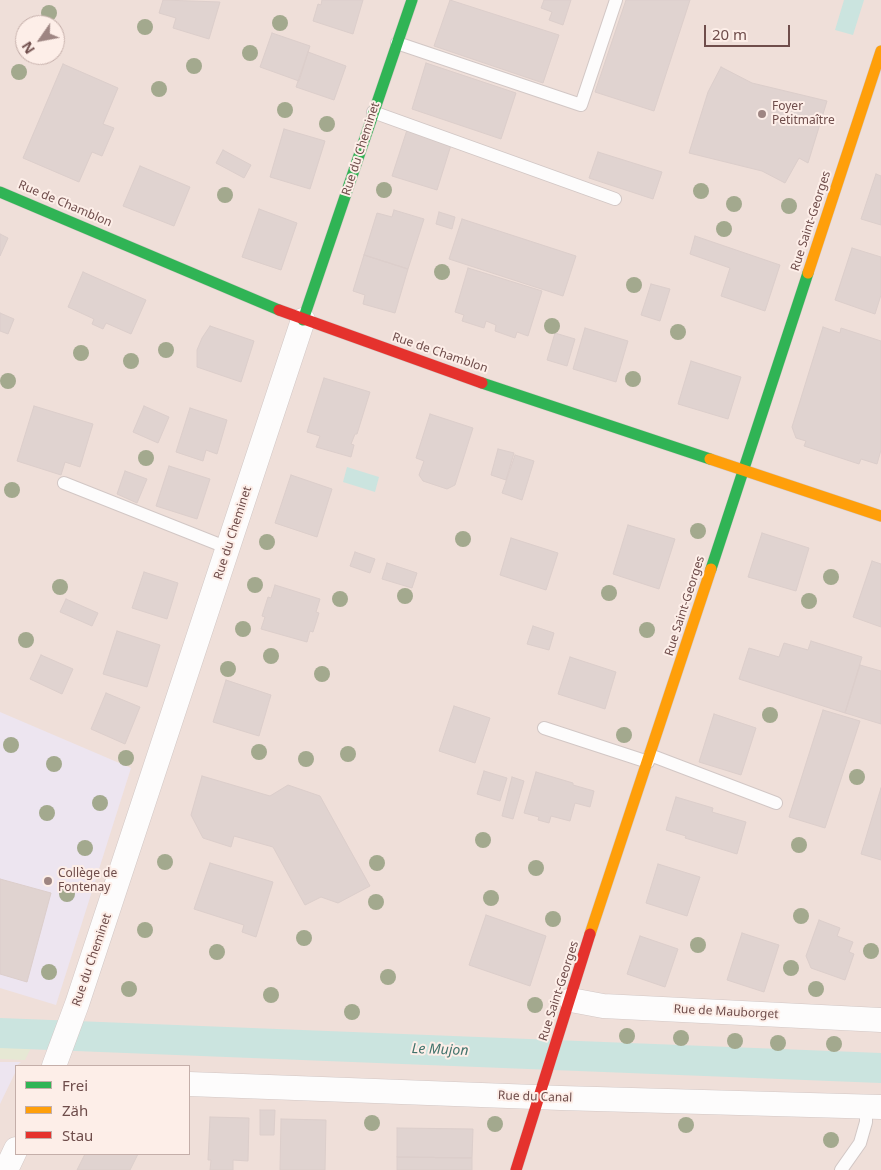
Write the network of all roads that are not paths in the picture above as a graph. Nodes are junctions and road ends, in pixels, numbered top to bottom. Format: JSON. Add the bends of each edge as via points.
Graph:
{"nodes":[{"id":1,"x":412,"y":0,"type":"edge"},
{"id":2,"x":616,"y":0,"type":"edge"},
{"id":3,"x":397,"y":43,"type":"junction"},
{"id":4,"x":881,"y":51,"type":"edge"},
{"id":5,"x":373,"y":112,"type":"junction"},
{"id":6,"x":0,"y":192,"type":"edge"},
{"id":7,"x":615,"y":199,"type":"dead end"},
{"id":8,"x":303,"y":320,"type":"junction"},
{"id":9,"x":745,"y":470,"type":"junction"},
{"id":10,"x":64,"y":484,"type":"dead end"},
{"id":11,"x":881,"y":516,"type":"edge"},
{"id":12,"x":228,"y":548,"type":"junction"},
{"id":13,"x":544,"y":728,"type":"dead end"},
{"id":14,"x":649,"y":759,"type":"junction"},
{"id":15,"x":776,"y":803,"type":"dead end"},
{"id":16,"x":570,"y":1000,"type":"junction"},
{"id":17,"x":881,"y":1020,"type":"edge"},
{"id":18,"x":55,"y":1064,"type":"edge"},
{"id":19,"x":190,"y":1084,"type":"edge"},
{"id":20,"x":543,"y":1087,"type":"junction"},
{"id":21,"x":873,"y":1107,"type":"edge"},
{"id":22,"x":15,"y":1150,"type":"edge"},
{"id":23,"x":6,"y":1170,"type":"edge"},
{"id":24,"x":516,"y":1170,"type":"edge"},
{"id":25,"x":841,"y":1170,"type":"edge"}],
"edges":[{"from":1,"to":3,"type":"street","name":"Rue du Cheminet"},
{"from":2,"to":3,"type":"lane","via":[[581,106]]},
{"from":3,"to":5,"type":"street","name":"Rue du Cheminet"},
{"from":4,"to":9,"type":"street","name":"Rue Saint-Georges"},
{"from":5,"to":7,"type":"lane"},
{"from":5,"to":8,"type":"street","name":"Rue du Cheminet"},
{"from":6,"to":8,"type":"street","name":"Rue de Chamblon"},
{"from":8,"to":9,"type":"street","name":"Rue de Chamblon"},
{"from":8,"to":12,"type":"street","name":"Rue du Cheminet"},
{"from":9,"to":11,"type":"street","name":"Rue de Chamblon"},
{"from":9,"to":14,"type":"street","name":"Rue Saint-Georges"},
{"from":10,"to":12,"type":"lane"},
{"from":12,"to":18,"type":"street","name":"Rue du Cheminet"},
{"from":13,"to":14,"type":"lane"},
{"from":14,"to":15,"type":"lane"},
{"from":14,"to":16,"type":"street","name":"Rue Saint-Georges"},
{"from":16,"to":17,"type":"street","name":"Rue de Mauborget","via":[[603,1006]]},
{"from":16,"to":20,"type":"street","name":"Rue Saint-Georges"},
{"from":19,"to":20,"type":"street","name":"Rue du Canal"},
{"from":20,"to":21,"type":"street","name":"Rue du Canal"},
{"from":20,"to":24,"type":"street","name":"Rue Saint-Georges"},
{"from":21,"to":25,"type":"lane","via":[[860,1143]]},
{"from":22,"to":23,"type":"street"}]}
